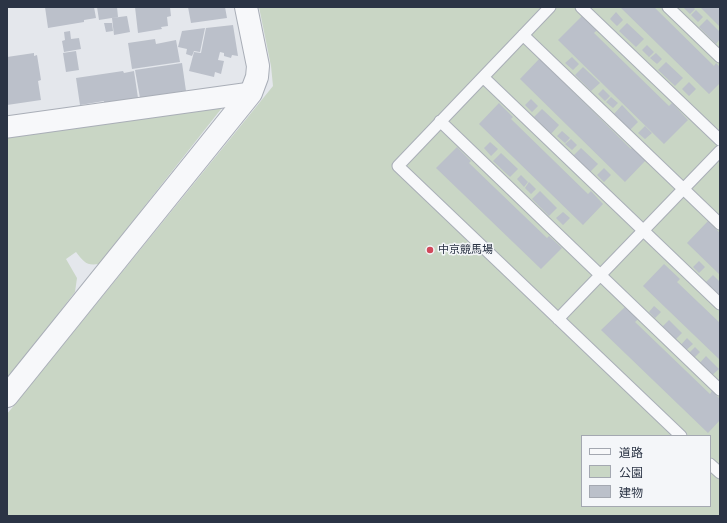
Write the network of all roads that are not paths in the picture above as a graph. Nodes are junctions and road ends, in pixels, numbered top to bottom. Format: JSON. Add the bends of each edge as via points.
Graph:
{"nodes":[{"id":1,"x":246,"y":7,"type":"edge"},
{"id":2,"x":550,"y":7,"type":"edge"},
{"id":3,"x":581,"y":7,"type":"edge"},
{"id":4,"x":668,"y":7,"type":"edge"},
{"id":5,"x":523,"y":35,"type":"junction"},
{"id":6,"x":720,"y":57,"type":"edge"},
{"id":7,"x":483,"y":77,"type":"junction"},
{"id":8,"x":251,"y":93,"type":"junction"},
{"id":9,"x":440,"y":121,"type":"junction"},
{"id":10,"x":7,"y":127,"type":"edge"},
{"id":11,"x":720,"y":140,"type":"edge"},
{"id":12,"x":720,"y":151,"type":"edge"},
{"id":13,"x":684,"y":189,"type":"junction"},
{"id":14,"x":720,"y":224,"type":"edge"},
{"id":15,"x":643,"y":230,"type":"junction"},
{"id":16,"x":600,"y":275,"type":"junction"},
{"id":17,"x":720,"y":304,"type":"edge"},
{"id":18,"x":558,"y":319,"type":"junction"},
{"id":19,"x":720,"y":390,"type":"edge"},
{"id":20,"x":7,"y":396,"type":"edge"},
{"id":21,"x":680,"y":435,"type":"edge"},
{"id":22,"x":711,"y":465,"type":"edge"},
{"id":23,"x":719,"y":472,"type":"edge"}],
"edges":[{"from":1,"to":8,"type":"street","via":[[258,66]]},
{"from":2,"to":5,"type":"lane"},
{"from":3,"to":11,"type":"lane"},
{"from":4,"to":6,"type":"lane"},
{"from":5,"to":7,"type":"lane"},
{"from":5,"to":13,"type":"lane"},
{"from":7,"to":9,"type":"lane"},
{"from":7,"to":15,"type":"lane"},
{"from":8,"to":10,"type":"street"},
{"from":8,"to":20,"type":"street"},
{"from":9,"to":16,"type":"lane"},
{"from":9,"to":18,"type":"lane","via":[[398,166]]},
{"from":12,"to":13,"type":"lane"},
{"from":13,"to":14,"type":"lane"},
{"from":13,"to":15,"type":"lane"},
{"from":15,"to":16,"type":"lane"},
{"from":15,"to":17,"type":"lane"},
{"from":16,"to":18,"type":"lane"},
{"from":16,"to":19,"type":"lane"},
{"from":18,"to":21,"type":"lane"},
{"from":22,"to":23,"type":"lane"}]}
